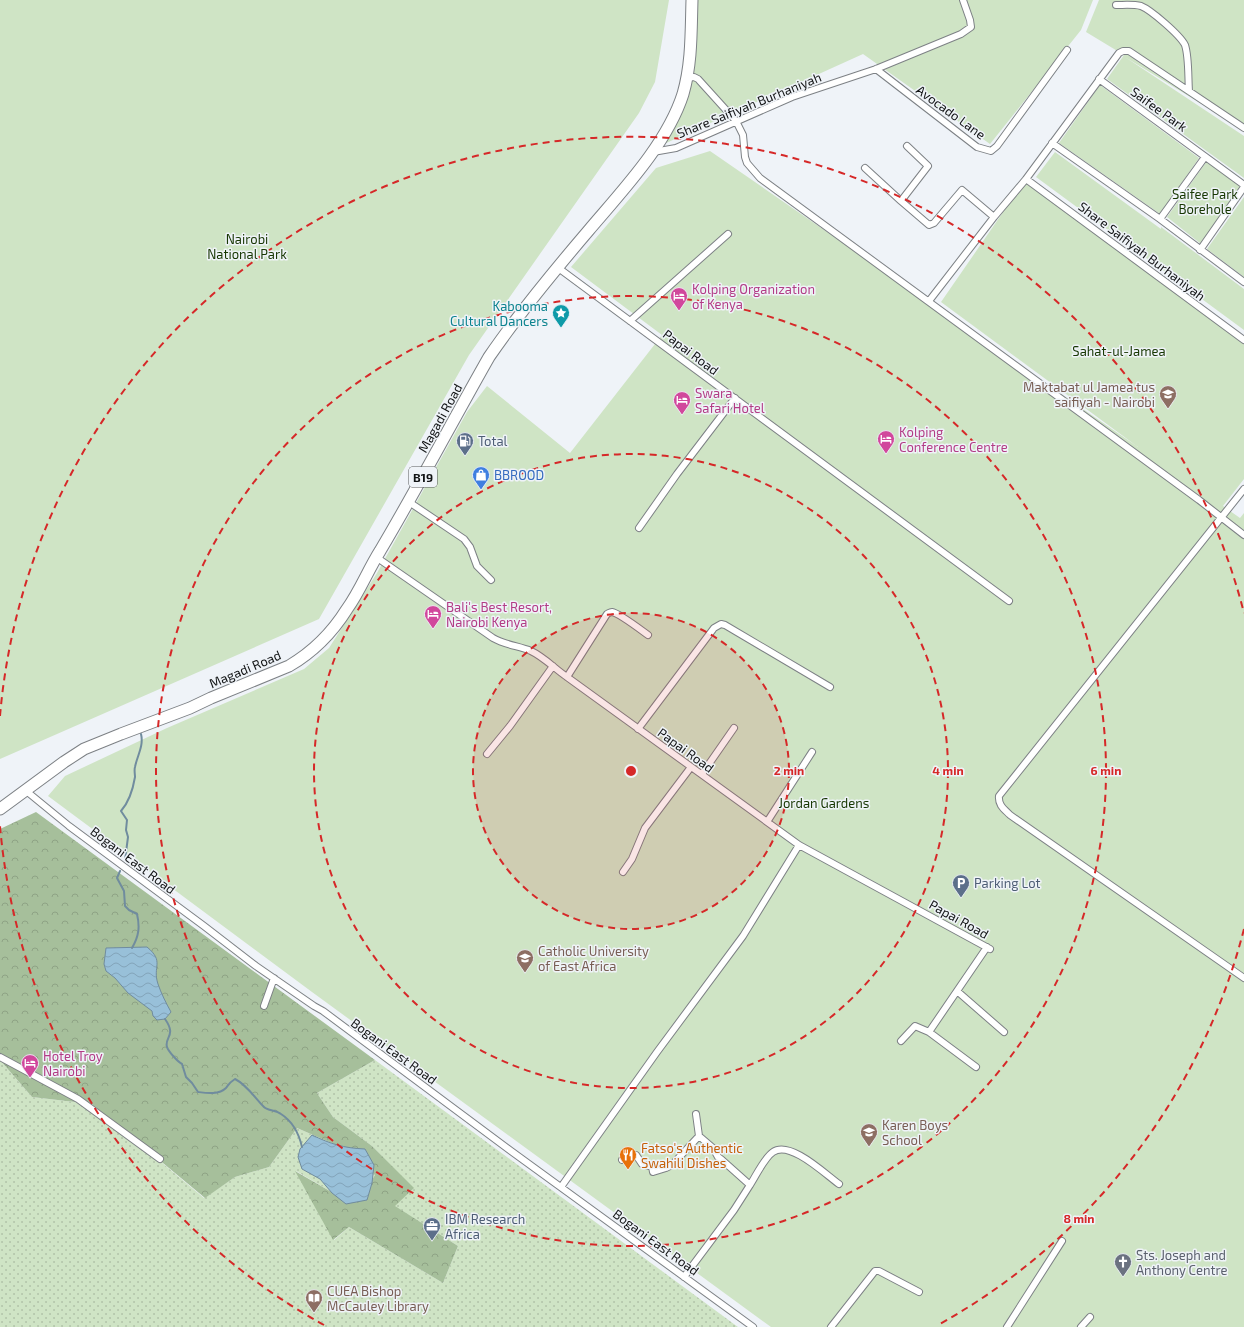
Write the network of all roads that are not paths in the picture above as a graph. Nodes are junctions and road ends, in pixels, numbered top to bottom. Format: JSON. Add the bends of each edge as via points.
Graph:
{"nodes":[{"id":1,"x":692,"y":0,"type":"edge"},
{"id":2,"x":963,"y":0,"type":"edge"},
{"id":3,"x":1116,"y":5,"type":"dead end"},
{"id":4,"x":1067,"y":50,"type":"dead end"},
{"id":5,"x":876,"y":69,"type":"junction"},
{"id":6,"x":687,"y":78,"type":"junction"},
{"id":7,"x":1099,"y":79,"type":"junction"},
{"id":8,"x":1189,"y":91,"type":"junction"},
{"id":9,"x":736,"y":121,"type":"junction"},
{"id":10,"x":1244,"y":128,"type":"edge"},
{"id":11,"x":1052,"y":143,"type":"junction"},
{"id":12,"x":907,"y":146,"type":"dead end"},
{"id":13,"x":653,"y":152,"type":"junction"},
{"id":14,"x":1205,"y":157,"type":"junction"},
{"id":15,"x":866,"y":168,"type":"dead end"},
{"id":16,"x":1026,"y":179,"type":"junction"},
{"id":17,"x":1244,"y":186,"type":"edge"},
{"id":18,"x":901,"y":200,"type":"junction"},
{"id":19,"x":994,"y":217,"type":"junction"},
{"id":20,"x":1160,"y":219,"type":"junction"},
{"id":21,"x":728,"y":234,"type":"dead end"},
{"id":22,"x":1200,"y":250,"type":"junction"},
{"id":23,"x":557,"y":267,"type":"junction"},
{"id":24,"x":1244,"y":282,"type":"edge"},
{"id":25,"x":929,"y":301,"type":"junction"},
{"id":26,"x":630,"y":321,"type":"junction"},
{"id":27,"x":1244,"y":340,"type":"edge"},
{"id":28,"x":735,"y":398,"type":"junction"},
{"id":29,"x":1244,"y":489,"type":"edge"},
{"id":30,"x":409,"y":502,"type":"junction"},
{"id":31,"x":1222,"y":517,"type":"junction"},
{"id":32,"x":639,"y":528,"type":"dead end"},
{"id":33,"x":1244,"y":535,"type":"edge"},
{"id":34,"x":376,"y":558,"type":"junction"},
{"id":35,"x":491,"y":580,"type":"dead end"},
{"id":36,"x":1009,"y":601,"type":"dead end"},
{"id":37,"x":648,"y":635,"type":"dead end"},
{"id":38,"x":553,"y":666,"type":"junction"},
{"id":39,"x":567,"y":677,"type":"junction"},
{"id":40,"x":830,"y":687,"type":"dead end"},
{"id":41,"x":734,"y":728,"type":"dead end"},
{"id":42,"x":638,"y":729,"type":"junction"},
{"id":43,"x":812,"y":752,"type":"dead end"},
{"id":44,"x":487,"y":754,"type":"dead end"},
{"id":45,"x":691,"y":767,"type":"junction"},
{"id":46,"x":702,"y":774,"type":"junction"},
{"id":47,"x":25,"y":790,"type":"junction"},
{"id":48,"x":0,"y":810,"type":"edge"},
{"id":49,"x":767,"y":822,"type":"junction"},
{"id":50,"x":799,"y":845,"type":"junction"},
{"id":51,"x":623,"y":872,"type":"dead end"},
{"id":52,"x":274,"y":978,"type":"junction"},
{"id":53,"x":1244,"y":978,"type":"edge"},
{"id":54,"x":957,"y":991,"type":"junction"},
{"id":55,"x":264,"y":1006,"type":"dead end"},
{"id":56,"x":929,"y":1032,"type":"junction"},
{"id":57,"x":1004,"y":1032,"type":"dead end"},
{"id":58,"x":901,"y":1041,"type":"dead end"},
{"id":59,"x":0,"y":1057,"type":"edge"},
{"id":60,"x":976,"y":1067,"type":"dead end"},
{"id":61,"x":696,"y":1114,"type":"dead end"},
{"id":62,"x":699,"y":1136,"type":"junction"},
{"id":63,"x":160,"y":1159,"type":"dead end"},
{"id":64,"x":622,"y":1160,"type":"dead end"},
{"id":65,"x":839,"y":1184,"type":"dead end"},
{"id":66,"x":750,"y":1185,"type":"junction"},
{"id":67,"x":561,"y":1187,"type":"junction"},
{"id":68,"x":1062,"y":1241,"type":"dead end"},
{"id":69,"x":684,"y":1277,"type":"junction"},
{"id":70,"x":919,"y":1292,"type":"dead end"},
{"id":71,"x":1090,"y":1317,"type":"dead end"},
{"id":72,"x":1009,"y":1326,"type":"edge"},
{"id":73,"x":753,"y":1327,"type":"edge"},
{"id":74,"x":831,"y":1327,"type":"edge"},
{"id":75,"x":1081,"y":1327,"type":"edge"}],
"edges":[{"from":1,"to":6,"type":"highway","name":"Magadi Road","number":"B19"},
{"from":2,"to":5,"type":"street","name":"Share Saifiyah Burhaniyah","via":[[971,27],[961,34]]},
{"from":3,"to":8,"type":"street","via":[[1142,7],[1157,16],[1181,38],[1186,50]]},
{"from":4,"to":5,"type":"street","name":"Avocado Lane","via":[[991,151],[977,147]]},
{"from":5,"to":9,"type":"street","name":"Share Saifiyah Burhaniyah","via":[[792,97]]},
{"from":6,"to":9,"type":"street","via":[[698,79]]},
{"from":6,"to":13,"type":"highway","name":"Magadi Road","number":"B19","via":[[678,108]]},
{"from":7,"to":8,"type":"street","via":[[1119,53],[1129,51]]},
{"from":7,"to":11,"type":"street"},
{"from":7,"to":14,"type":"street","name":"Saifee Park"},
{"from":8,"to":10,"type":"street"},
{"from":9,"to":13,"type":"street","name":"Share Saifiyah Burhaniyah","via":[[676,148]]},
{"from":9,"to":25,"type":"street","via":[[744,135],[747,163],[760,178]]},
{"from":11,"to":16,"type":"street"},
{"from":11,"to":20,"type":"street"},
{"from":12,"to":18,"type":"street","via":[[928,166]]},
{"from":13,"to":23,"type":"highway","name":"Magadi Road","number":"B19"},
{"from":14,"to":17,"type":"street","name":"Saifee Park"},
{"from":14,"to":20,"type":"street"},
{"from":15,"to":18,"type":"street"},
{"from":16,"to":19,"type":"street"},
{"from":16,"to":27,"type":"street","name":"Share Saifiyah Burhaniyah"},
{"from":17,"to":22,"type":"street","name":"Saifee Park"},
{"from":18,"to":19,"type":"street","via":[[931,225],[962,190]]},
{"from":19,"to":25,"type":"street"},
{"from":20,"to":22,"type":"street"},
{"from":21,"to":26,"type":"street"},
{"from":22,"to":24,"type":"street"},
{"from":23,"to":26,"type":"street","name":"Papai Road"},
{"from":23,"to":30,"type":"highway","name":"Magadi Road","number":"B19","via":[[489,357]]},
{"from":25,"to":31,"type":"street"},
{"from":26,"to":28,"type":"street","name":"Papai Road"},
{"from":28,"to":32,"type":"street"},
{"from":28,"to":36,"type":"street","name":"Papai Road"},
{"from":29,"to":31,"type":"street"},
{"from":30,"to":34,"type":"highway","name":"Magadi Road","number":"B19"},
{"from":30,"to":35,"type":"street","via":[[464,539],[470,546],[477,566]]},
{"from":31,"to":33,"type":"street"},
{"from":31,"to":53,"type":"street","via":[[999,796],[999,802],[1010,815]]},
{"from":34,"to":38,"type":"street","name":"Papai Road","via":[[493,638],[522,647]]},
{"from":34,"to":47,"type":"highway","name":"Magadi Road","number":"B19","via":[[348,609],[319,644],[300,659],[272,674],[84,749]]},
{"from":37,"to":39,"type":"street","via":[[610,612]]},
{"from":38,"to":39,"type":"street","name":"Papai Road"},
{"from":38,"to":44,"type":"street"},
{"from":39,"to":42,"type":"street","name":"Papai Road"},
{"from":40,"to":42,"type":"street","via":[[722,624],[714,628]]},
{"from":41,"to":46,"type":"street"},
{"from":42,"to":45,"type":"street","name":"Papai Road"},
{"from":43,"to":49,"type":"street"},
{"from":45,"to":46,"type":"street","name":"Papai Road"},
{"from":45,"to":51,"type":"street","via":[[645,828],[632,859]]},
{"from":46,"to":49,"type":"street","name":"Papai Road"},
{"from":47,"to":48,"type":"highway","name":"Magadi Road","number":"B19"},
{"from":47,"to":52,"type":"street","name":"Bogani East Road","via":[[69,826]]},
{"from":49,"to":50,"type":"street","name":"Papai Road"},
{"from":50,"to":54,"type":"street","name":"Papai Road","via":[[989,948]]},
{"from":50,"to":67,"type":"street","via":[[743,936]]},
{"from":52,"to":55,"type":"street"},
{"from":52,"to":67,"type":"street","name":"Bogani East Road","via":[[323,1011]]},
{"from":54,"to":56,"type":"street"},
{"from":54,"to":57,"type":"street"},
{"from":56,"to":58,"type":"street","via":[[915,1026]]},
{"from":56,"to":60,"type":"street"},
{"from":59,"to":63,"type":"street","via":[[78,1099]]},
{"from":61,"to":62,"type":"street"},
{"from":62,"to":64,"type":"street","via":[[672,1165],[654,1172],[652,1167],[642,1164],[636,1155]]},
{"from":62,"to":66,"type":"street"},
{"from":65,"to":66,"type":"street","via":[[803,1156],[791,1151],[774,1151],[768,1156]]},
{"from":66,"to":69,"type":"street"},
{"from":67,"to":69,"type":"street","name":"Bogani East Road"},
{"from":68,"to":72,"type":"street"},
{"from":69,"to":73,"type":"street","name":"Bogani East Road"},
{"from":70,"to":74,"type":"street","via":[[875,1271]]},
{"from":71,"to":75,"type":"street"}]}
